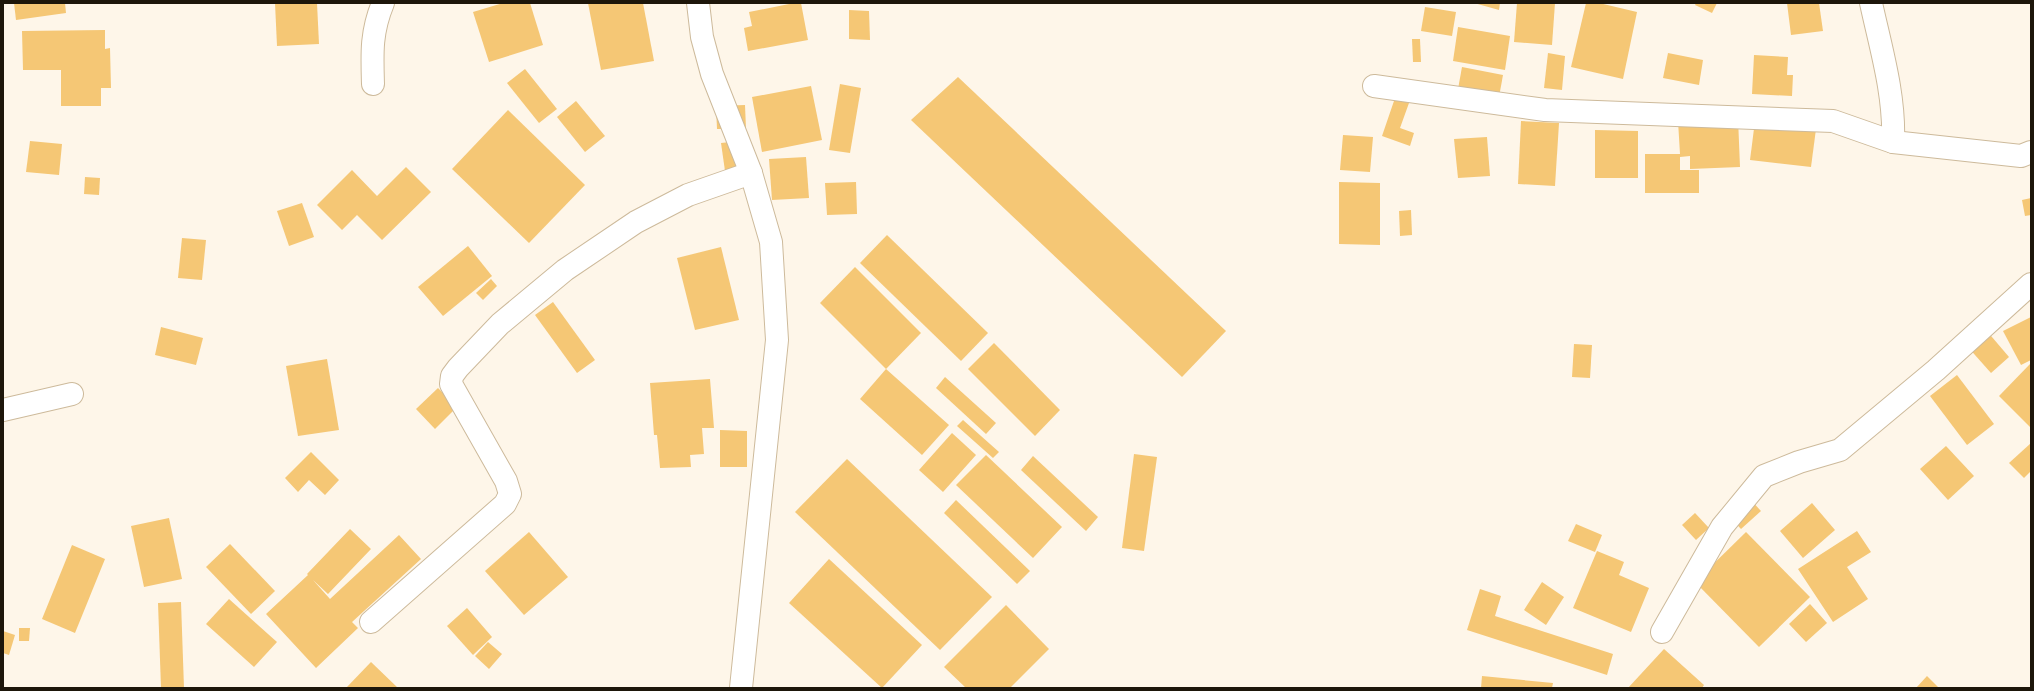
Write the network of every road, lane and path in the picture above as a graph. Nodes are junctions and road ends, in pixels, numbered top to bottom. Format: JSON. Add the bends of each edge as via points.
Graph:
{"nodes":[{"id":1,"x":383,"y":3,"type":"edge"},
{"id":2,"x":698,"y":3,"type":"edge"},
{"id":3,"x":1871,"y":3,"type":"edge"},
{"id":4,"x":373,"y":84,"type":"dead end"},
{"id":5,"x":1374,"y":86,"type":"dead end"},
{"id":6,"x":1893,"y":142,"type":"junction"},
{"id":7,"x":2031,"y":152,"type":"edge"},
{"id":8,"x":751,"y":173,"type":"junction"},
{"id":9,"x":2031,"y":284,"type":"edge"},
{"id":10,"x":72,"y":394,"type":"dead end"},
{"id":11,"x":3,"y":410,"type":"edge"},
{"id":12,"x":371,"y":622,"type":"dead end"},
{"id":13,"x":1662,"y":632,"type":"dead end"},
{"id":14,"x":741,"y":688,"type":"edge"}],
"edges":[{"from":1,"to":4,"type":"street","via":[[375,23]]},
{"from":2,"to":8,"type":"street","via":[[702,37],[712,74]]},
{"from":3,"to":6,"type":"street","via":[[1894,116]]},
{"from":5,"to":6,"type":"street","via":[[1545,110],[1833,121]]},
{"from":6,"to":7,"type":"street","via":[[2021,156]]},
{"from":8,"to":12,"type":"street","via":[[688,195],[636,222],[565,270],[500,324],[458,368],[452,376],[451,384],[506,481],[510,494],[505,504]]},
{"from":8,"to":14,"type":"street","via":[[771,242],[777,340]]},
{"from":9,"to":13,"type":"street","via":[[1936,370],[1840,450],[1764,476],[1722,527]]},
{"from":10,"to":11,"type":"street"}]}
